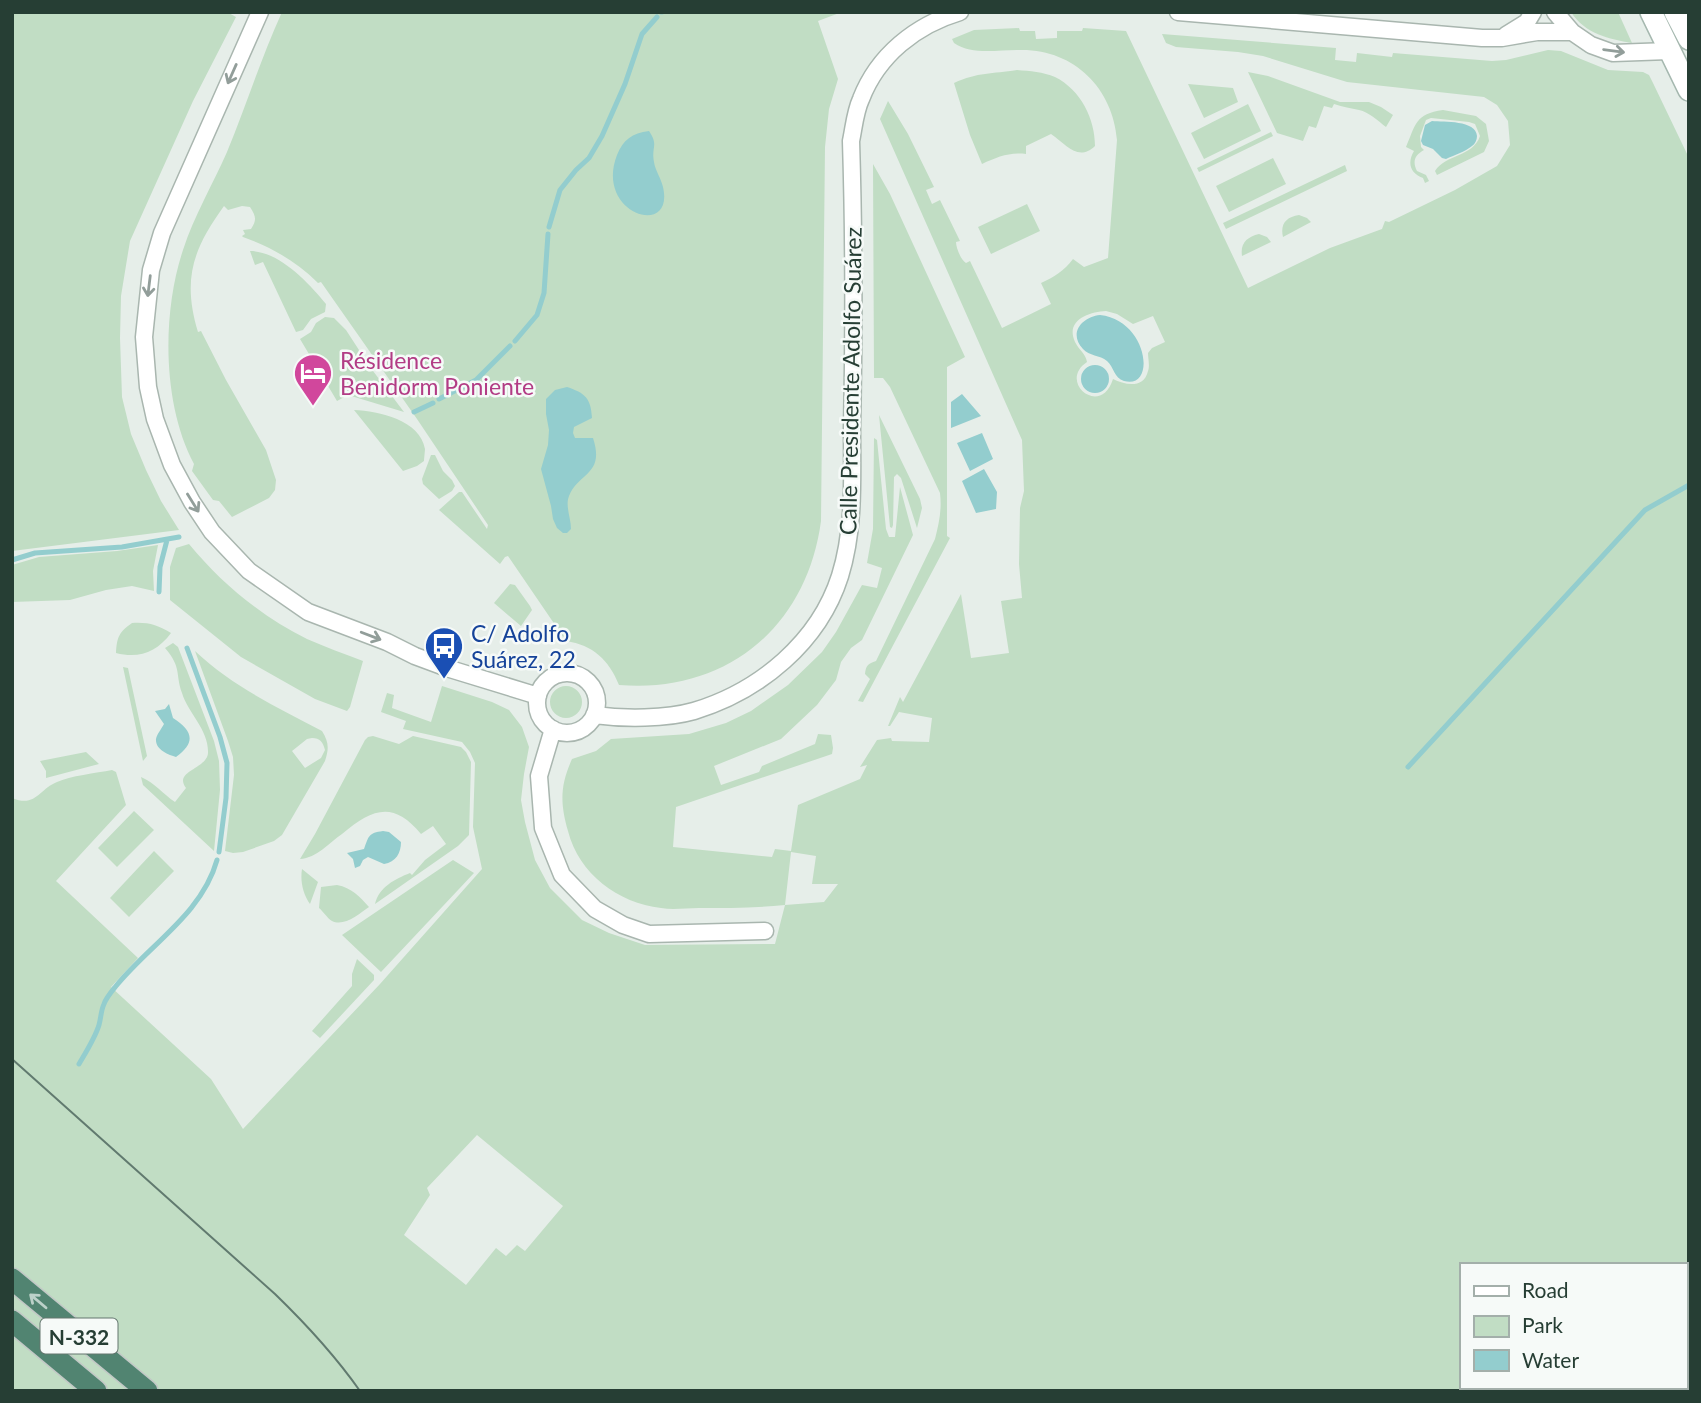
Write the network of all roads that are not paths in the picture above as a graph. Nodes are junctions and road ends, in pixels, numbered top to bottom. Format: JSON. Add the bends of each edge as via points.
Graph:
{"nodes":[{"id":1,"x":260,"y":12,"type":"edge"},
{"id":2,"x":960,"y":12,"type":"edge"},
{"id":3,"x":1178,"y":12,"type":"edge"},
{"id":4,"x":1533,"y":12,"type":"edge"},
{"id":5,"x":1555,"y":12,"type":"edge"},
{"id":6,"x":1651,"y":12,"type":"edge"},
{"id":7,"x":1675,"y":12,"type":"edge"},
{"id":8,"x":1572,"y":32,"type":"junction"},
{"id":9,"x":1502,"y":38,"type":"junction"},
{"id":10,"x":1689,"y":39,"type":"edge"},
{"id":11,"x":1669,"y":51,"type":"junction"},
{"id":12,"x":1689,"y":90,"type":"edge"},
{"id":13,"x":538,"y":696,"type":"junction"},
{"id":14,"x":594,"y":715,"type":"junction"},
{"id":15,"x":553,"y":729,"type":"junction"},
{"id":16,"x":765,"y":931,"type":"dead end"},
{"id":17,"x":12,"y":1279,"type":"edge"},
{"id":18,"x":12,"y":1321,"type":"edge"},
{"id":19,"x":96,"y":1391,"type":"edge"},
{"id":20,"x":147,"y":1391,"type":"edge"}],
"edges":[{"from":1,"to":13,"type":"street","one_way":true,"via":[[162,233],[151,270],[144,337],[148,387],[172,465],[212,532],[249,571],[309,612],[415,656]]},
{"from":2,"to":14,"type":"street","name":"Calle Presidente Adolfo Suárez","via":[[904,39],[870,79],[855,119],[851,508],[846,555],[828,603],[791,656],[739,693],[671,716]]},
{"from":3,"to":9,"type":"street"},
{"from":4,"to":9,"type":"street","via":[[1527,22]]},
{"from":5,"to":8,"type":"street"},
{"from":6,"to":11,"type":"main road"},
{"from":7,"to":10,"type":"main road"},
{"from":8,"to":9,"type":"street"},
{"from":8,"to":11,"type":"street","one_way":true,"via":[[1591,46],[1613,53]]},
{"from":11,"to":12,"type":"main road"},
{"from":13,"to":14,"type":"street","via":[[541,687],[556,675],[575,674],[591,686]]},
{"from":13,"to":15,"type":"street","via":[[540,716]]},
{"from":14,"to":15,"type":"street","via":[[572,733]]},
{"from":15,"to":16,"type":"street","via":[[539,776],[543,828],[562,875],[595,909],[649,934]]},
{"from":20,"to":17,"type":"highway","number":"N-332","one_way":true},
{"from":18,"to":19,"type":"highway","number":"N-332"}]}
